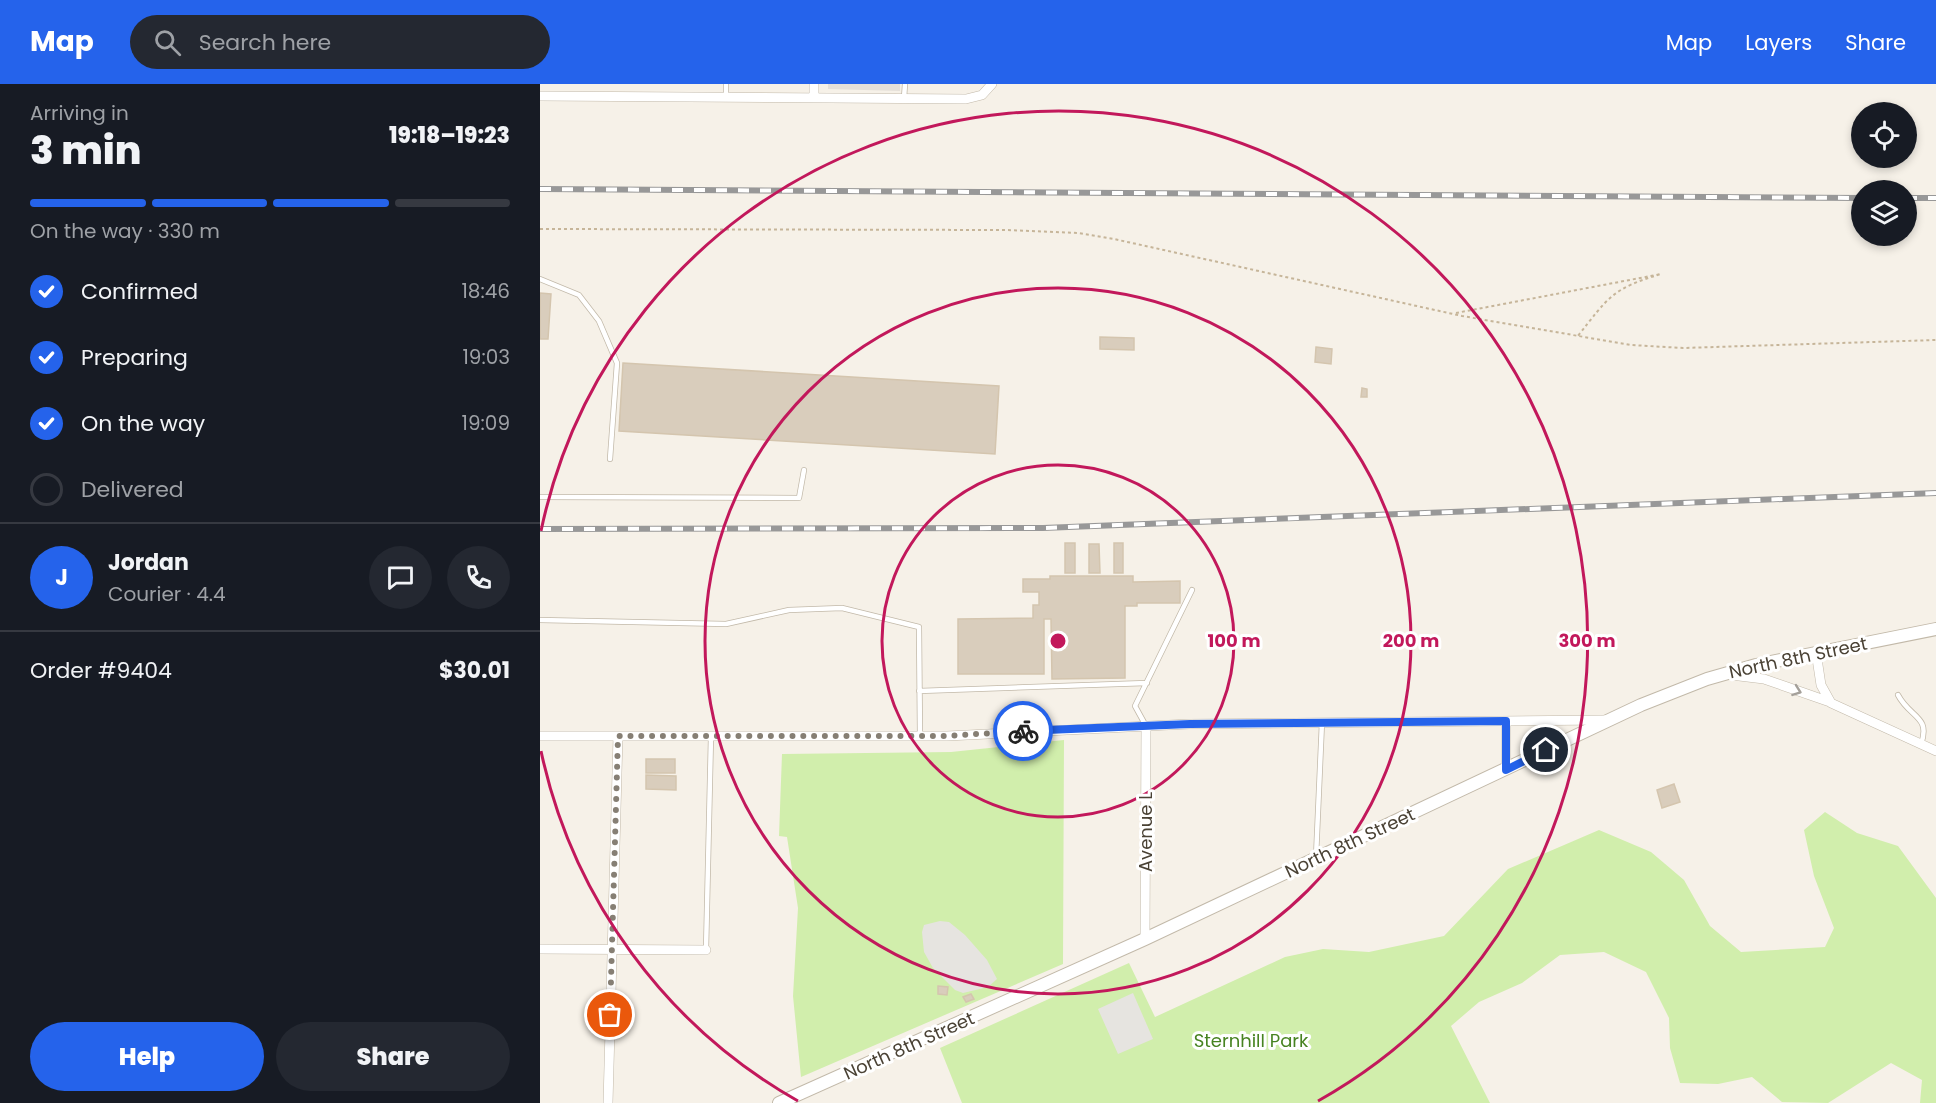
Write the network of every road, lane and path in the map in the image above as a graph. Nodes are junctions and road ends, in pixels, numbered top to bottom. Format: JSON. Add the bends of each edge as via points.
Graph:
{"nodes":[{"id":1,"x":630,"y":84,"type":"edge"},
{"id":2,"x":726,"y":84,"type":"edge"},
{"id":3,"x":814,"y":84,"type":"edge"},
{"id":4,"x":905,"y":84,"type":"edge"},
{"id":5,"x":989,"y":87,"type":"edge"},
{"id":6,"x":540,"y":96,"type":"edge"},
{"id":7,"x":630,"y":96,"type":"junction"},
{"id":8,"x":726,"y":96,"type":"junction"},
{"id":9,"x":814,"y":97,"type":"junction"},
{"id":10,"x":904,"y":98,"type":"junction"},
{"id":11,"x":540,"y":229,"type":"edge"},
{"id":12,"x":540,"y":279,"type":"edge"},
{"id":13,"x":1453,"y":314,"type":"junction"},
{"id":14,"x":1577,"y":337,"type":"junction"},
{"id":15,"x":1936,"y":340,"type":"edge"},
{"id":16,"x":610,"y":459,"type":"dead end"},
{"id":17,"x":804,"y":470,"type":"dead end"},
{"id":18,"x":540,"y":497,"type":"edge"},
{"id":19,"x":1192,"y":590,"type":"dead end"},
{"id":20,"x":540,"y":620,"type":"edge"},
{"id":21,"x":1936,"y":629,"type":"edge"},
{"id":22,"x":1816,"y":652,"type":"junction"},
{"id":23,"x":1722,"y":674,"type":"junction"},
{"id":24,"x":1147,"y":683,"type":"junction"},
{"id":25,"x":919,"y":691,"type":"junction"},
{"id":26,"x":1898,"y":695,"type":"dead end"},
{"id":27,"x":1831,"y":703,"type":"junction"},
{"id":28,"x":1607,"y":720,"type":"junction"},
{"id":29,"x":1506,"y":721,"type":"junction"},
{"id":30,"x":1322,"y":722,"type":"junction"},
{"id":31,"x":1146,"y":726,"type":"junction"},
{"id":32,"x":540,"y":736,"type":"edge"},
{"id":33,"x":618,"y":736,"type":"junction"},
{"id":34,"x":711,"y":736,"type":"junction"},
{"id":35,"x":920,"y":737,"type":"junction"},
{"id":36,"x":1921,"y":744,"type":"junction"},
{"id":37,"x":1936,"y":752,"type":"edge"},
{"id":38,"x":1506,"y":770,"type":"junction"},
{"id":39,"x":1316,"y":860,"type":"junction"},
{"id":40,"x":1145,"y":939,"type":"junction"},
{"id":41,"x":540,"y":949,"type":"edge"},
{"id":42,"x":612,"y":949,"type":"junction"},
{"id":43,"x":706,"y":950,"type":"joint"},
{"id":44,"x":608,"y":1103,"type":"edge"},
{"id":45,"x":779,"y":1103,"type":"edge"}],
"edges":[{"from":1,"to":7,"type":"street"},
{"from":2,"to":8,"type":"lane"},
{"from":3,"to":9,"type":"street"},
{"from":4,"to":10,"type":"lane"},
{"from":5,"to":10,"type":"street","via":[[976,98]]},
{"from":6,"to":7,"type":"street"},
{"from":7,"to":8,"type":"street"},
{"from":8,"to":9,"type":"street"},
{"from":9,"to":10,"type":"street"},
{"from":11,"to":13,"type":"path","via":[[1079,233]]},
{"from":12,"to":16,"type":"lane","via":[[579,295],[599,321],[617,363]]},
{"from":13,"to":14,"type":"path"},
{"from":13,"to":14,"type":"path","via":[[1661,273],[1615,292]]},
{"from":14,"to":15,"type":"path","via":[[1683,348]]},
{"from":17,"to":18,"type":"lane","via":[[799,498]]},
{"from":19,"to":24,"type":"lane"},
{"from":20,"to":25,"type":"lane","via":[[726,624],[789,610],[842,608],[919,627]]},
{"from":21,"to":22,"type":"street","name":"North 8th Street"},
{"from":22,"to":23,"type":"street","name":"North 8th Street"},
{"from":22,"to":27,"type":"street","via":[[1821,685]]},
{"from":23,"to":27,"type":"street","one_way":true,"via":[[1764,679]]},
{"from":23,"to":28,"type":"street","name":"North 8th Street"},
{"from":24,"to":25,"type":"lane"},
{"from":24,"to":31,"type":"lane","via":[[1135,706]]},
{"from":25,"to":35,"type":"lane"},
{"from":26,"to":36,"type":"lane","via":[[1923,723]]},
{"from":27,"to":36,"type":"street"},
{"from":28,"to":29,"type":"street"},
{"from":28,"to":38,"type":"street","name":"North 8th Street"},
{"from":29,"to":30,"type":"street"},
{"from":29,"to":38,"type":"street"},
{"from":30,"to":31,"type":"street"},
{"from":30,"to":39,"type":"lane"},
{"from":31,"to":35,"type":"street"},
{"from":31,"to":40,"type":"street","name":"Avenue L"},
{"from":32,"to":33,"type":"street"},
{"from":33,"to":34,"type":"street"},
{"from":33,"to":42,"type":"street"},
{"from":34,"to":35,"type":"street"},
{"from":34,"to":43,"type":"lane"},
{"from":36,"to":37,"type":"street"},
{"from":38,"to":39,"type":"street","name":"North 8th Street"},
{"from":39,"to":40,"type":"street","name":"North 8th Street"},
{"from":40,"to":45,"type":"street","name":"North 8th Street"},
{"from":41,"to":42,"type":"street"},
{"from":42,"to":43,"type":"street"},
{"from":42,"to":44,"type":"street"}]}
